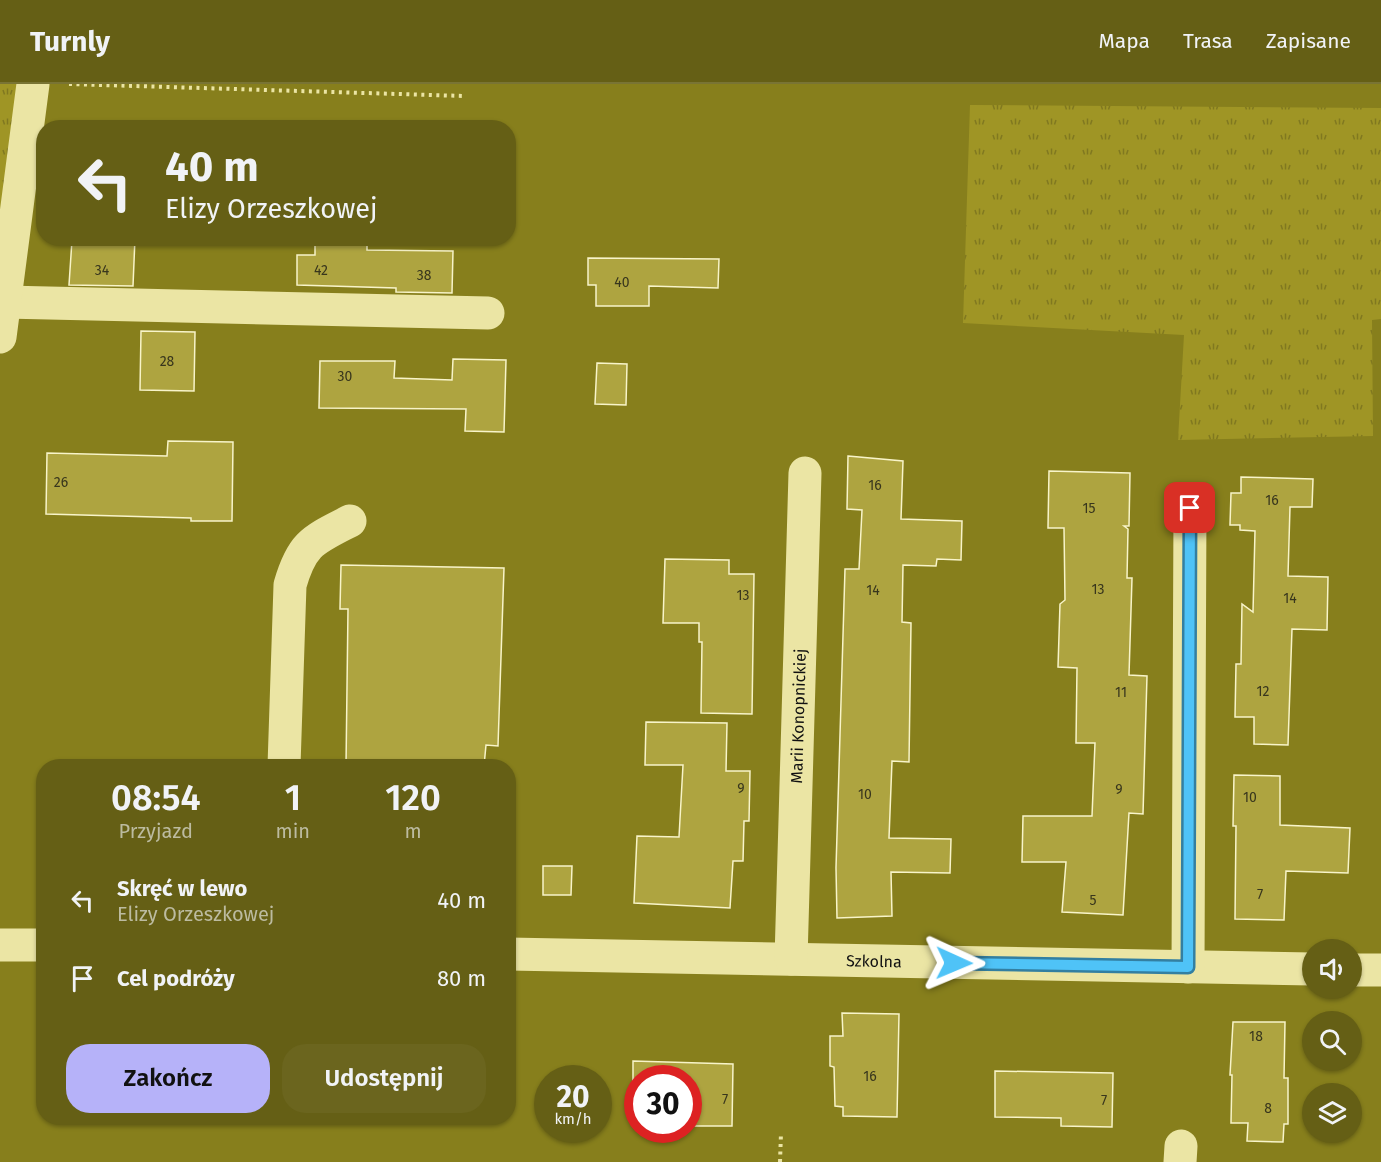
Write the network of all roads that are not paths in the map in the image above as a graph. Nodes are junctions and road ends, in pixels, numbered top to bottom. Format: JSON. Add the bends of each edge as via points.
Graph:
{"nodes":[{"id":1,"x":33,"y":84,"type":"edge"},
{"id":2,"x":5,"y":302,"type":"junction"},
{"id":3,"x":488,"y":313,"type":"dead end"},
{"id":4,"x":0,"y":337,"type":"edge"},
{"id":5,"x":806,"y":473,"type":"dead end"},
{"id":6,"x":1190,"y":508,"type":"dead end"},
{"id":7,"x":350,"y":520,"type":"dead end"},
{"id":8,"x":284,"y":759,"type":"edge"},
{"id":9,"x":0,"y":945,"type":"edge"},
{"id":10,"x":36,"y":945,"type":"edge"},
{"id":11,"x":516,"y":954,"type":"edge"},
{"id":12,"x":791,"y":959,"type":"junction"},
{"id":13,"x":1188,"y":967,"type":"junction"},
{"id":14,"x":1302,"y":969,"type":"edge"},
{"id":15,"x":1362,"y":970,"type":"edge"},
{"id":16,"x":1381,"y":970,"type":"edge"}],
"edges":[{"from":1,"to":2,"type":"street"},
{"from":2,"to":3,"type":"street"},
{"from":2,"to":4,"type":"street"},
{"from":5,"to":12,"type":"street","name":"Marii Konopnickiej"},
{"from":6,"to":13,"type":"street"},
{"from":7,"to":8,"type":"street","via":[[312,540],[296,564],[290,585]]},
{"from":9,"to":10,"type":"street"},
{"from":11,"to":12,"type":"street","name":"Szkolna"},
{"from":12,"to":13,"type":"street","name":"Szkolna"},
{"from":13,"to":14,"type":"street","name":"Szkolna"},
{"from":15,"to":16,"type":"street"}]}
